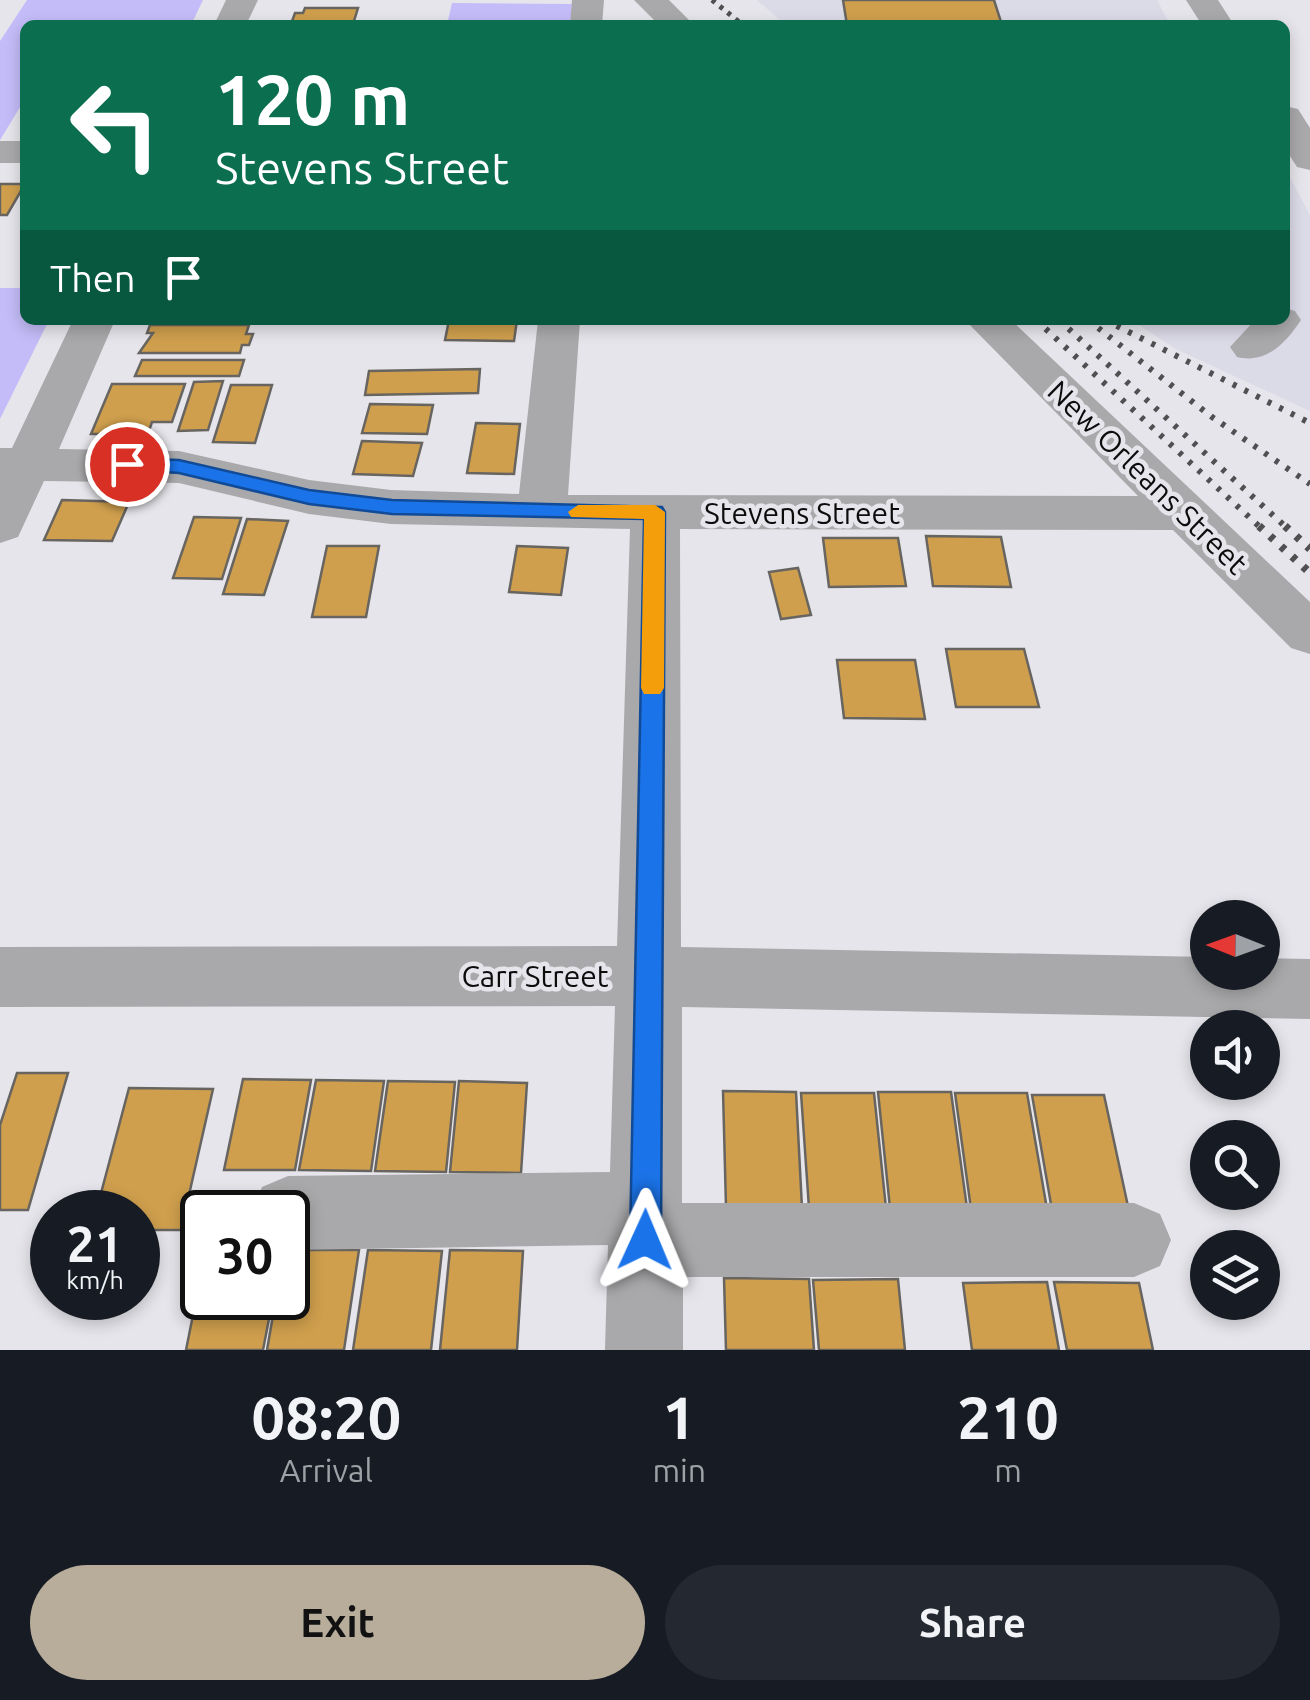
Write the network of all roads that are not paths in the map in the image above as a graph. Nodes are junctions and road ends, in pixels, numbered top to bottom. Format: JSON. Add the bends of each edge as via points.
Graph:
{"nodes":[{"id":1,"x":650,"y":0,"type":"edge"},
{"id":2,"x":672,"y":20,"type":"edge"},
{"id":3,"x":1290,"y":125,"type":"edge"},
{"id":4,"x":1310,"y":159,"type":"edge"},
{"id":5,"x":1310,"y":291,"type":"edge"},
{"id":6,"x":1290,"y":310,"type":"edge"},
{"id":7,"x":91,"y":325,"type":"edge"},
{"id":8,"x":560,"y":325,"type":"edge"},
{"id":9,"x":991,"y":325,"type":"edge"},
{"id":10,"x":14,"y":464,"type":"edge"},
{"id":11,"x":542,"y":512,"type":"junction"},
{"id":12,"x":655,"y":512,"type":"junction"},
{"id":13,"x":1188,"y":513,"type":"junction"},
{"id":14,"x":0,"y":525,"type":"edge"},
{"id":15,"x":1310,"y":634,"type":"edge"},
{"id":16,"x":648,"y":976,"type":"junction"},
{"id":17,"x":0,"y":977,"type":"edge"},
{"id":18,"x":1310,"y":989,"type":"edge"},
{"id":19,"x":310,"y":1213,"type":"edge"},
{"id":20,"x":646,"y":1224,"type":"junction"},
{"id":21,"x":1134,"y":1240,"type":"dead end"},
{"id":22,"x":644,"y":1350,"type":"edge"}],
"edges":[{"from":1,"to":2,"type":"street"},
{"from":3,"to":4,"type":"street"},
{"from":5,"to":6,"type":"street"},
{"from":7,"to":10,"type":"street"},
{"from":8,"to":11,"type":"street"},
{"from":9,"to":13,"type":"street","name":"New Orleans Street"},
{"from":10,"to":11,"type":"street","name":"Stevens Street","via":[[179,467],[309,497]]},
{"from":10,"to":14,"type":"street"},
{"from":11,"to":12,"type":"street","name":"Stevens Street"},
{"from":12,"to":13,"type":"street","name":"Stevens Street"},
{"from":12,"to":16,"type":"street"},
{"from":13,"to":15,"type":"street","name":"New Orleans Street"},
{"from":16,"to":17,"type":"street","name":"Carr Street"},
{"from":16,"to":18,"type":"street","name":"Carr Street"},
{"from":16,"to":20,"type":"street"},
{"from":19,"to":20,"type":"street"},
{"from":20,"to":21,"type":"street"},
{"from":20,"to":22,"type":"street"}]}
